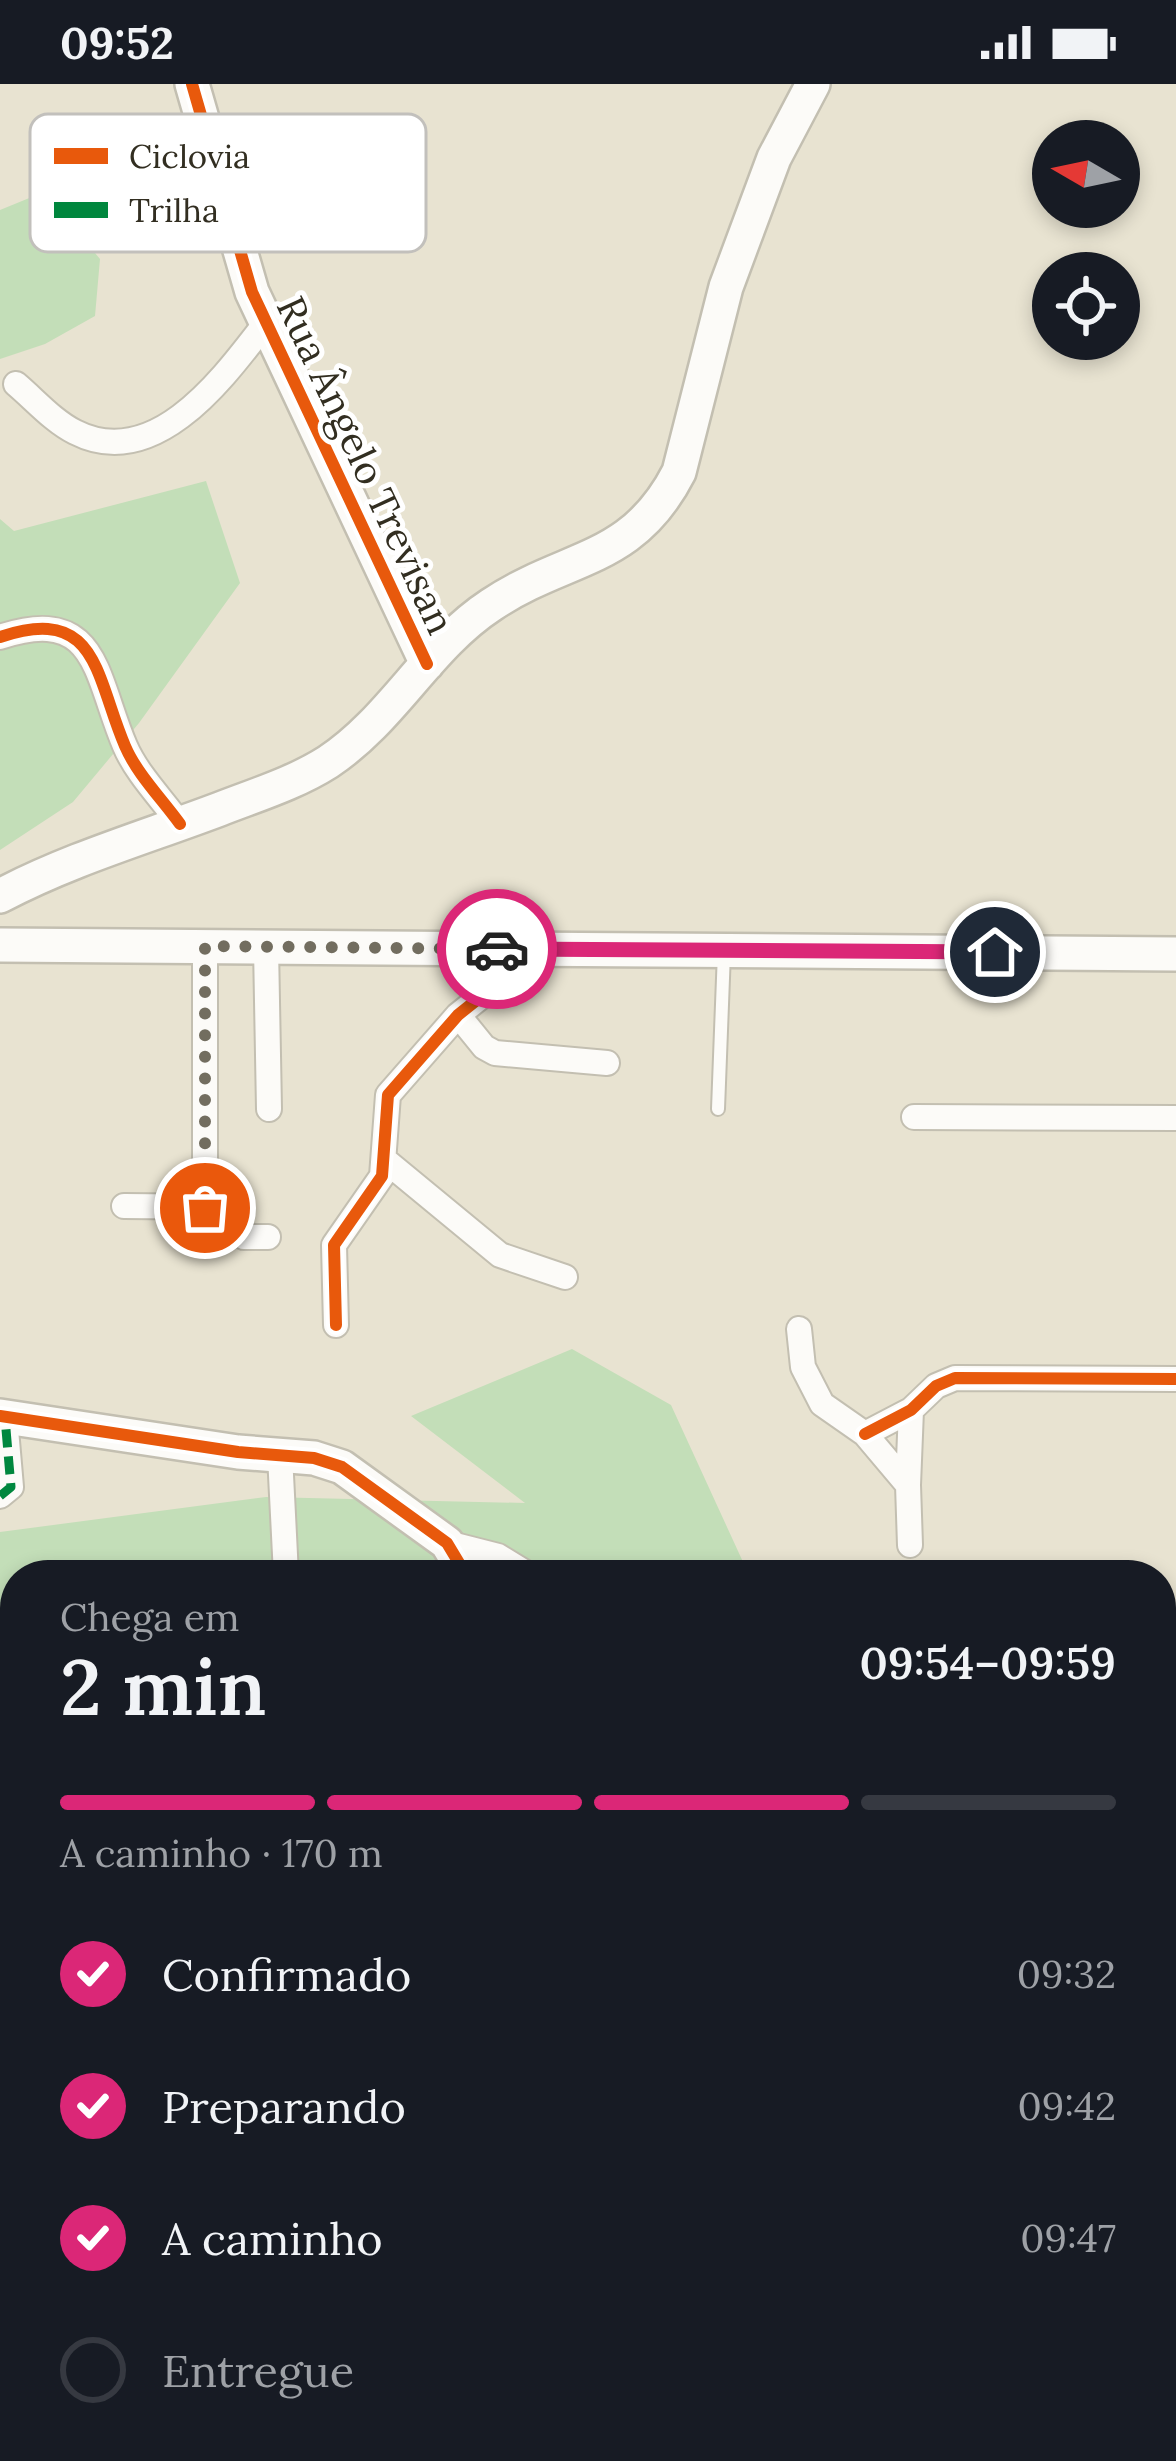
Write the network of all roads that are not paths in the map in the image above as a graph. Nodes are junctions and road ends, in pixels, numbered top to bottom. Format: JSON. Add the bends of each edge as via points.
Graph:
{"nodes":[{"id":1,"x":192,"y":84,"type":"edge"},
{"id":2,"x":813,"y":84,"type":"edge"},
{"id":3,"x":200,"y":114,"type":"edge"},
{"id":4,"x":238,"y":252,"type":"edge"},
{"id":5,"x":265,"y":324,"type":"junction"},
{"id":6,"x":16,"y":384,"type":"dead end"},
{"id":7,"x":0,"y":638,"type":"edge"},
{"id":8,"x":428,"y":664,"type":"junction"},
{"id":9,"x":180,"y":824,"type":"junction"},
{"id":10,"x":0,"y":896,"type":"edge"},
{"id":11,"x":0,"y":945,"type":"edge"},
{"id":12,"x":205,"y":946,"type":"junction"},
{"id":13,"x":266,"y":947,"type":"junction"},
{"id":14,"x":524,"y":949,"type":"junction"},
{"id":15,"x":724,"y":950,"type":"junction"},
{"id":16,"x":1176,"y":954,"type":"edge"},
{"id":17,"x":458,"y":1015,"type":"junction"},
{"id":18,"x":607,"y":1063,"type":"dead end"},
{"id":19,"x":269,"y":1109,"type":"dead end"},
{"id":20,"x":718,"y":1109,"type":"dead end"},
{"id":21,"x":914,"y":1118,"type":"dead end"},
{"id":22,"x":1176,"y":1118,"type":"edge"},
{"id":23,"x":386,"y":1161,"type":"junction"},
{"id":24,"x":124,"y":1206,"type":"dead end"},
{"id":25,"x":205,"y":1208,"type":"junction"},
{"id":26,"x":268,"y":1237,"type":"dead end"},
{"id":27,"x":565,"y":1277,"type":"dead end"},
{"id":28,"x":336,"y":1325,"type":"dead end"},
{"id":29,"x":799,"y":1329,"type":"dead end"},
{"id":30,"x":1176,"y":1379,"type":"edge"},
{"id":31,"x":911,"y":1410,"type":"junction"},
{"id":32,"x":2,"y":1417,"type":"edge"},
{"id":33,"x":865,"y":1434,"type":"junction"},
{"id":34,"x":280,"y":1455,"type":"junction"},
{"id":35,"x":908,"y":1485,"type":"junction"},
{"id":36,"x":0,"y":1496,"type":"edge"},
{"id":37,"x":447,"y":1543,"type":"junction"},
{"id":38,"x":910,"y":1545,"type":"dead end"},
{"id":39,"x":285,"y":1560,"type":"edge"},
{"id":40,"x":457,"y":1560,"type":"edge"},
{"id":41,"x":505,"y":1560,"type":"edge"}],
"edges":[{"from":1,"to":3,"type":"main road","name":"Rua Ângelo Trevisan"},
{"from":2,"to":8,"type":"main road","via":[[774,158],[726,287],[667,496],[634,533],[471,619]]},
{"from":4,"to":5,"type":"main road","name":"Rua Ângelo Trevisan"},
{"from":5,"to":6,"type":"street","via":[[179,418],[122,441],[76,433]]},
{"from":5,"to":8,"type":"main road","name":"Rua Ângelo Trevisan"},
{"from":7,"to":9,"type":"street","via":[[42,626],[73,636],[96,668],[127,751]]},
{"from":8,"to":9,"type":"main road","via":[[383,717],[324,764]]},
{"from":9,"to":10,"type":"main road"},
{"from":11,"to":12,"type":"main road"},
{"from":12,"to":13,"type":"main road"},
{"from":12,"to":25,"type":"street"},
{"from":13,"to":14,"type":"main road"},
{"from":13,"to":19,"type":"street"},
{"from":14,"to":15,"type":"main road"},
{"from":14,"to":17,"type":"street"},
{"from":15,"to":16,"type":"main road"},
{"from":15,"to":20,"type":"lane"},
{"from":17,"to":18,"type":"street","via":[[495,1053]]},
{"from":17,"to":23,"type":"street","via":[[388,1095]]},
{"from":21,"to":22,"type":"street"},
{"from":23,"to":27,"type":"street","via":[[500,1256]]},
{"from":23,"to":28,"type":"street","via":[[334,1245]]},
{"from":24,"to":25,"type":"street"},
{"from":25,"to":26,"type":"street","via":[[226,1208],[244,1237]]},
{"from":29,"to":33,"type":"street","via":[[812,1388]]},
{"from":30,"to":31,"type":"street","via":[[970,1376],[936,1386]]},
{"from":31,"to":33,"type":"street"},
{"from":31,"to":35,"type":"street"},
{"from":32,"to":34,"type":"main road"},
{"from":32,"to":36,"type":"street","via":[[11,1487]]},
{"from":33,"to":35,"type":"street"},
{"from":34,"to":37,"type":"main road","via":[[342,1467]]},
{"from":34,"to":39,"type":"street"},
{"from":35,"to":38,"type":"street"},
{"from":37,"to":40,"type":"main road"},
{"from":37,"to":41,"type":"street"}]}
